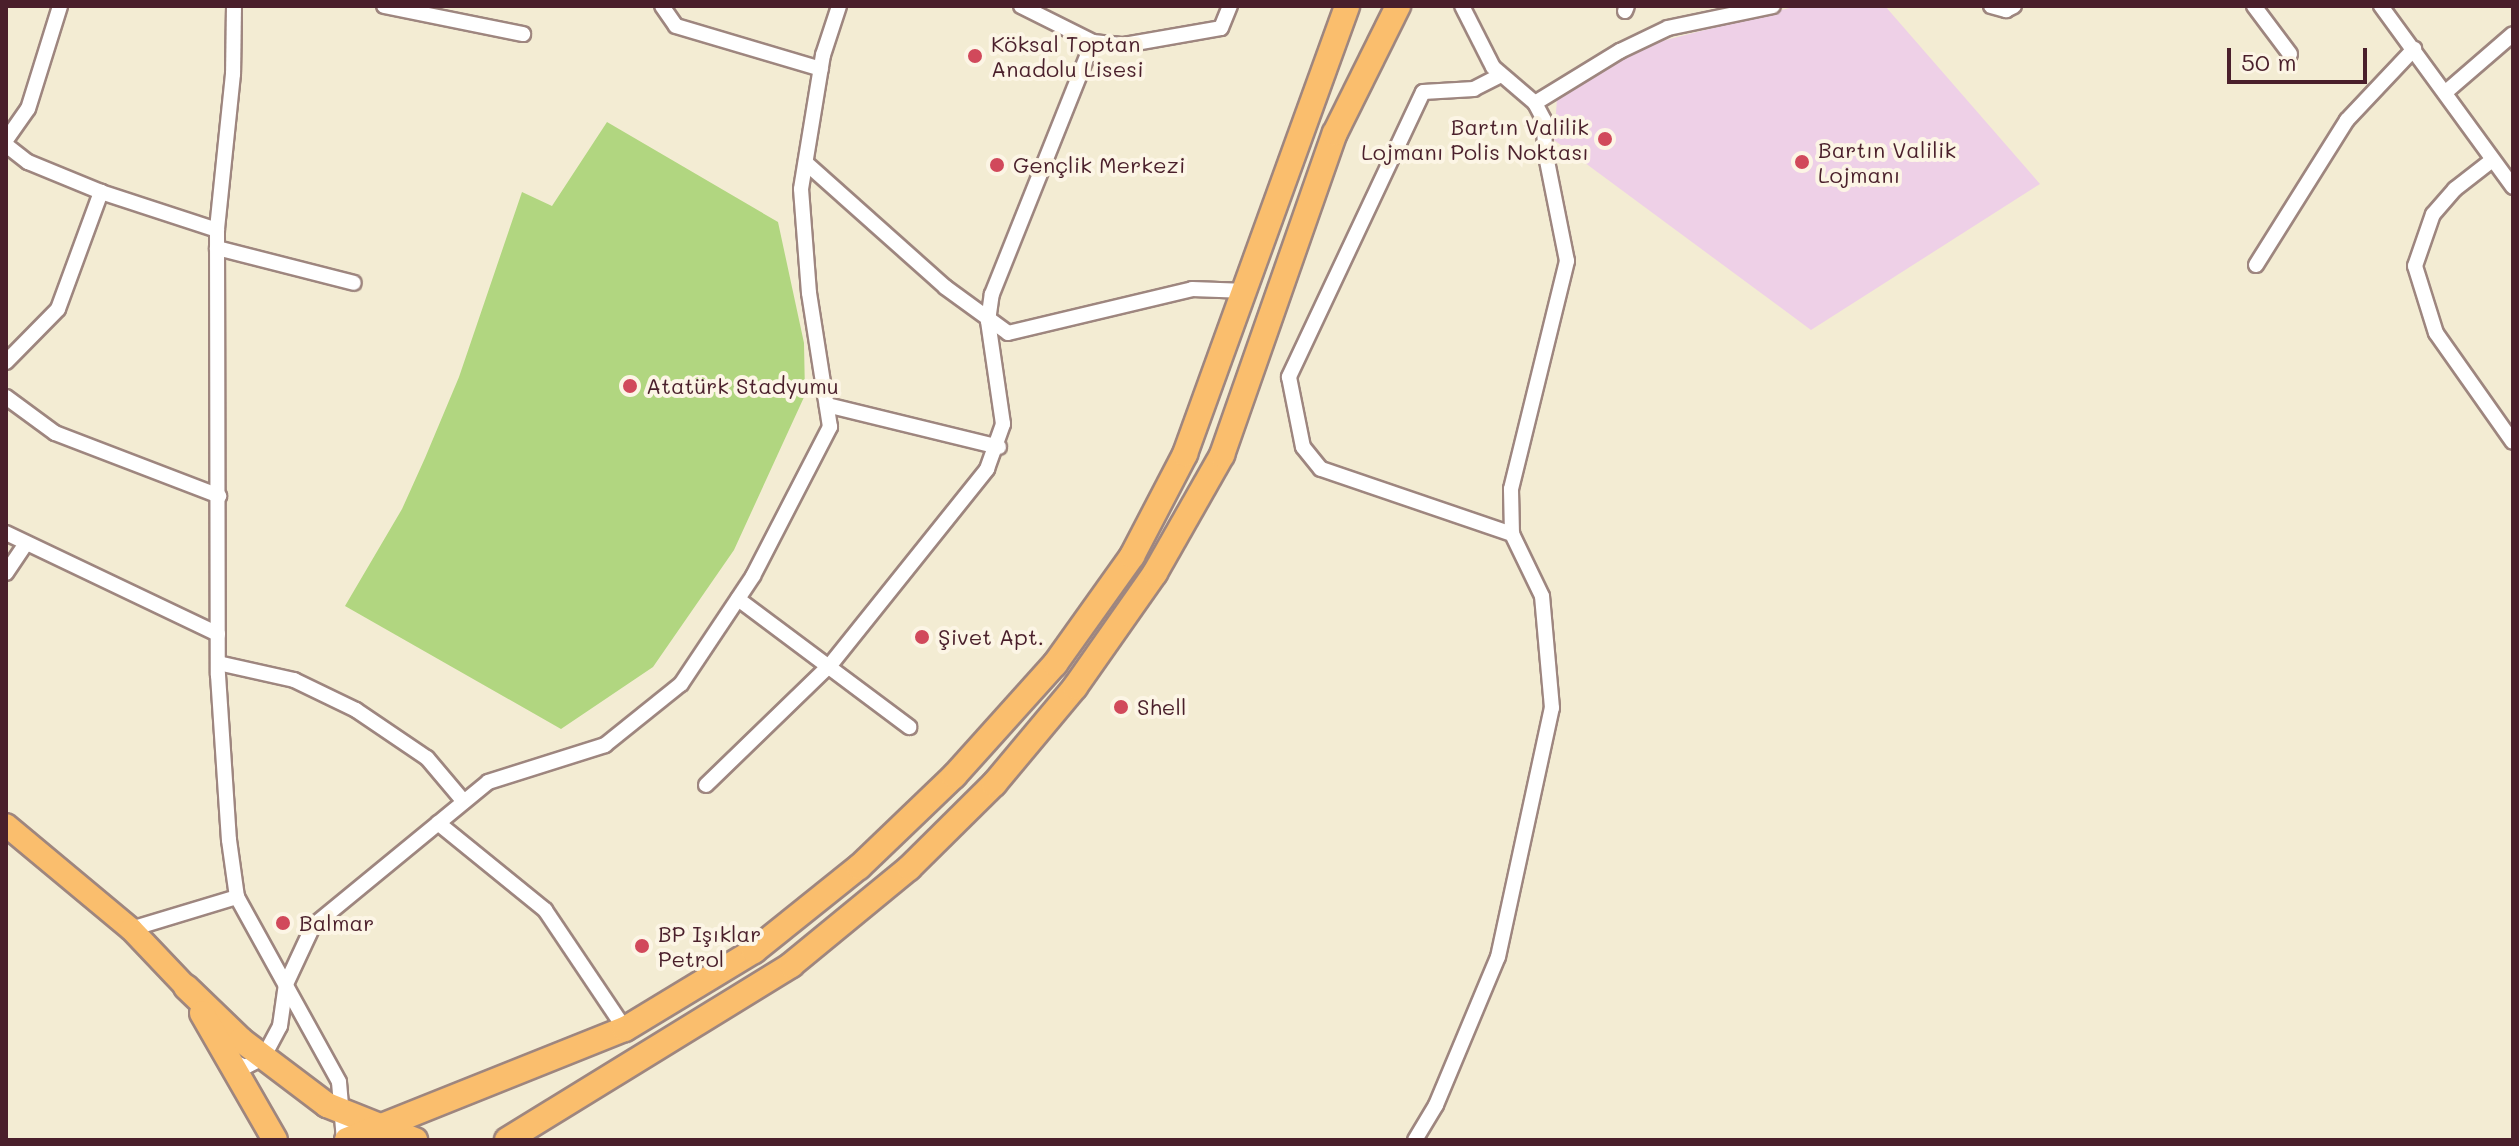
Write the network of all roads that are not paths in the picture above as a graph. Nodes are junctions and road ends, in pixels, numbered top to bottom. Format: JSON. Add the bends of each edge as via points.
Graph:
{"nodes":[{"id":1,"x":60,"y":6,"type":"edge"},
{"id":2,"x":234,"y":6,"type":"edge"},
{"id":3,"x":384,"y":6,"type":"edge"},
{"id":4,"x":662,"y":6,"type":"edge"},
{"id":5,"x":839,"y":6,"type":"edge"},
{"id":6,"x":1021,"y":6,"type":"edge"},
{"id":7,"x":1230,"y":6,"type":"edge"},
{"id":8,"x":1347,"y":6,"type":"edge"},
{"id":9,"x":1398,"y":6,"type":"edge"},
{"id":10,"x":1773,"y":6,"type":"edge"},
{"id":11,"x":1991,"y":6,"type":"edge"},
{"id":12,"x":2014,"y":6,"type":"edge"},
{"id":13,"x":2254,"y":6,"type":"edge"},
{"id":14,"x":2381,"y":6,"type":"edge"},
{"id":15,"x":1460,"y":7,"type":"edge"},
{"id":16,"x":523,"y":34,"type":"dead end"},
{"id":17,"x":2513,"y":34,"type":"edge"},
{"id":18,"x":1093,"y":42,"type":"junction"},
{"id":19,"x":2414,"y":49,"type":"junction"},
{"id":20,"x":2290,"y":54,"type":"dead end"},
{"id":21,"x":821,"y":69,"type":"junction"},
{"id":22,"x":1501,"y":75,"type":"junction"},
{"id":23,"x":2447,"y":91,"type":"junction"},
{"id":24,"x":1535,"y":103,"type":"junction"},
{"id":25,"x":6,"y":143,"type":"edge"},
{"id":26,"x":2491,"y":161,"type":"junction"},
{"id":27,"x":806,"y":163,"type":"junction"},
{"id":28,"x":2512,"y":185,"type":"edge"},
{"id":29,"x":101,"y":192,"type":"junction"},
{"id":30,"x":217,"y":230,"type":"junction"},
{"id":31,"x":217,"y":248,"type":"junction"},
{"id":32,"x":2256,"y":265,"type":"dead end"},
{"id":33,"x":354,"y":283,"type":"dead end"},
{"id":34,"x":1248,"y":291,"type":"junction"},
{"id":35,"x":988,"y":321,"type":"junction"},
{"id":36,"x":6,"y":362,"type":"edge"},
{"id":37,"x":6,"y":397,"type":"edge"},
{"id":38,"x":827,"y":405,"type":"junction"},
{"id":39,"x":2513,"y":442,"type":"edge"},
{"id":40,"x":999,"y":447,"type":"junction"},
{"id":41,"x":219,"y":496,"type":"junction"},
{"id":42,"x":6,"y":533,"type":"edge"},
{"id":43,"x":1512,"y":534,"type":"junction"},
{"id":44,"x":25,"y":545,"type":"junction"},
{"id":45,"x":6,"y":573,"type":"edge"},
{"id":46,"x":738,"y":599,"type":"junction"},
{"id":47,"x":218,"y":634,"type":"junction"},
{"id":48,"x":218,"y":663,"type":"junction"},
{"id":49,"x":831,"y":664,"type":"junction"},
{"id":50,"x":909,"y":727,"type":"dead end"},
{"id":51,"x":706,"y":785,"type":"dead end"},
{"id":52,"x":464,"y":802,"type":"junction"},
{"id":53,"x":438,"y":823,"type":"junction"},
{"id":54,"x":6,"y":825,"type":"edge"},
{"id":55,"x":237,"y":897,"type":"junction"},
{"id":56,"x":131,"y":929,"type":"junction"},
{"id":57,"x":286,"y":984,"type":"junction"},
{"id":58,"x":186,"y":987,"type":"joint"},
{"id":59,"x":625,"y":1029,"type":"junction"},
{"id":60,"x":234,"y":1050,"type":"junction"},
{"id":61,"x":268,"y":1050,"type":"junction"},
{"id":62,"x":344,"y":1115,"type":"junction"},
{"id":63,"x":379,"y":1128,"type":"junction"},
{"id":64,"x":275,"y":1140,"type":"edge"},
{"id":65,"x":345,"y":1140,"type":"edge"},
{"id":66,"x":415,"y":1140,"type":"edge"},
{"id":67,"x":507,"y":1140,"type":"edge"},
{"id":68,"x":1415,"y":1140,"type":"edge"}],
"edges":[{"from":1,"to":25,"type":"street","via":[[28,109]]},
{"from":2,"to":30,"type":"street","via":[[233,74]]},
{"from":3,"to":16,"type":"street"},
{"from":4,"to":21,"type":"street","via":[[676,26]]},
{"from":5,"to":21,"type":"street"},
{"from":6,"to":18,"type":"street"},
{"from":7,"to":18,"type":"street","via":[[1221,28],[1124,45]]},
{"from":8,"to":34,"type":"highway"},
{"from":9,"to":67,"type":"highway","via":[[1335,133],[1222,455],[1155,573],[1075,687],[994,784],[930,847],[791,965]]},
{"from":10,"to":24,"type":"street","via":[[1668,28]]},
{"from":11,"to":12,"type":"street"},
{"from":13,"to":20,"type":"street"},
{"from":14,"to":19,"type":"street"},
{"from":15,"to":22,"type":"street"},
{"from":17,"to":23,"type":"street"},
{"from":18,"to":35,"type":"street","via":[[1012,239]]},
{"from":19,"to":23,"type":"street"},
{"from":19,"to":32,"type":"street","via":[[2347,120]]},
{"from":21,"to":27,"type":"street"},
{"from":22,"to":24,"type":"street"},
{"from":22,"to":43,"type":"street","via":[[1474,89],[1423,92],[1289,377],[1303,447],[1321,469]]},
{"from":23,"to":26,"type":"street"},
{"from":24,"to":43,"type":"street","via":[[1544,120],[1545,151],[1567,261],[1511,489]]},
{"from":25,"to":29,"type":"street","via":[[28,162]]},
{"from":26,"to":28,"type":"street"},
{"from":26,"to":39,"type":"street","via":[[2433,214],[2415,266],[2436,333]]},
{"from":27,"to":35,"type":"street"},
{"from":27,"to":38,"type":"street","via":[[801,189],[809,293]]},
{"from":29,"to":30,"type":"street"},
{"from":29,"to":36,"type":"street","via":[[58,309]]},
{"from":30,"to":31,"type":"street"},
{"from":31,"to":33,"type":"street"},
{"from":31,"to":41,"type":"street"},
{"from":34,"to":35,"type":"street","via":[[1192,289],[1008,333]]},
{"from":34,"to":59,"type":"highway","via":[[1185,454],[1132,556],[1055,664],[954,776],[859,867],[754,951]]},
{"from":35,"to":40,"type":"street","via":[[1003,424]]},
{"from":37,"to":41,"type":"street","via":[[55,433]]},
{"from":38,"to":40,"type":"street"},
{"from":38,"to":46,"type":"street","via":[[830,427]]},
{"from":40,"to":49,"type":"street"},
{"from":41,"to":47,"type":"street"},
{"from":42,"to":44,"type":"street"},
{"from":43,"to":68,"type":"street","via":[[1542,596],[1552,708],[1498,957],[1436,1105]]},
{"from":44,"to":45,"type":"street"},
{"from":44,"to":47,"type":"street"},
{"from":46,"to":49,"type":"street"},
{"from":46,"to":52,"type":"street","via":[[681,684],[605,745],[488,782]]},
{"from":47,"to":48,"type":"street"},
{"from":48,"to":52,"type":"street","via":[[294,680],[356,710],[427,758]]},
{"from":48,"to":55,"type":"street"},
{"from":49,"to":50,"type":"street"},
{"from":49,"to":51,"type":"street"},
{"from":52,"to":53,"type":"street"},
{"from":53,"to":57,"type":"street","via":[[313,926]]},
{"from":53,"to":59,"type":"street","via":[[545,910]]},
{"from":54,"to":56,"type":"main road"},
{"from":55,"to":56,"type":"street"},
{"from":55,"to":57,"type":"street"},
{"from":56,"to":58,"type":"main road"},
{"from":57,"to":61,"type":"street"},
{"from":57,"to":62,"type":"street","via":[[327,1056]]},
{"from":58,"to":60,"type":"highway"},
{"from":59,"to":63,"type":"highway"},
{"from":60,"to":61,"type":"highway"},
{"from":60,"to":64,"type":"highway"},
{"from":61,"to":62,"type":"highway"},
{"from":62,"to":63,"type":"highway"},
{"from":62,"to":65,"type":"street"},
{"from":63,"to":65,"type":"highway"},
{"from":63,"to":66,"type":"highway"}]}
